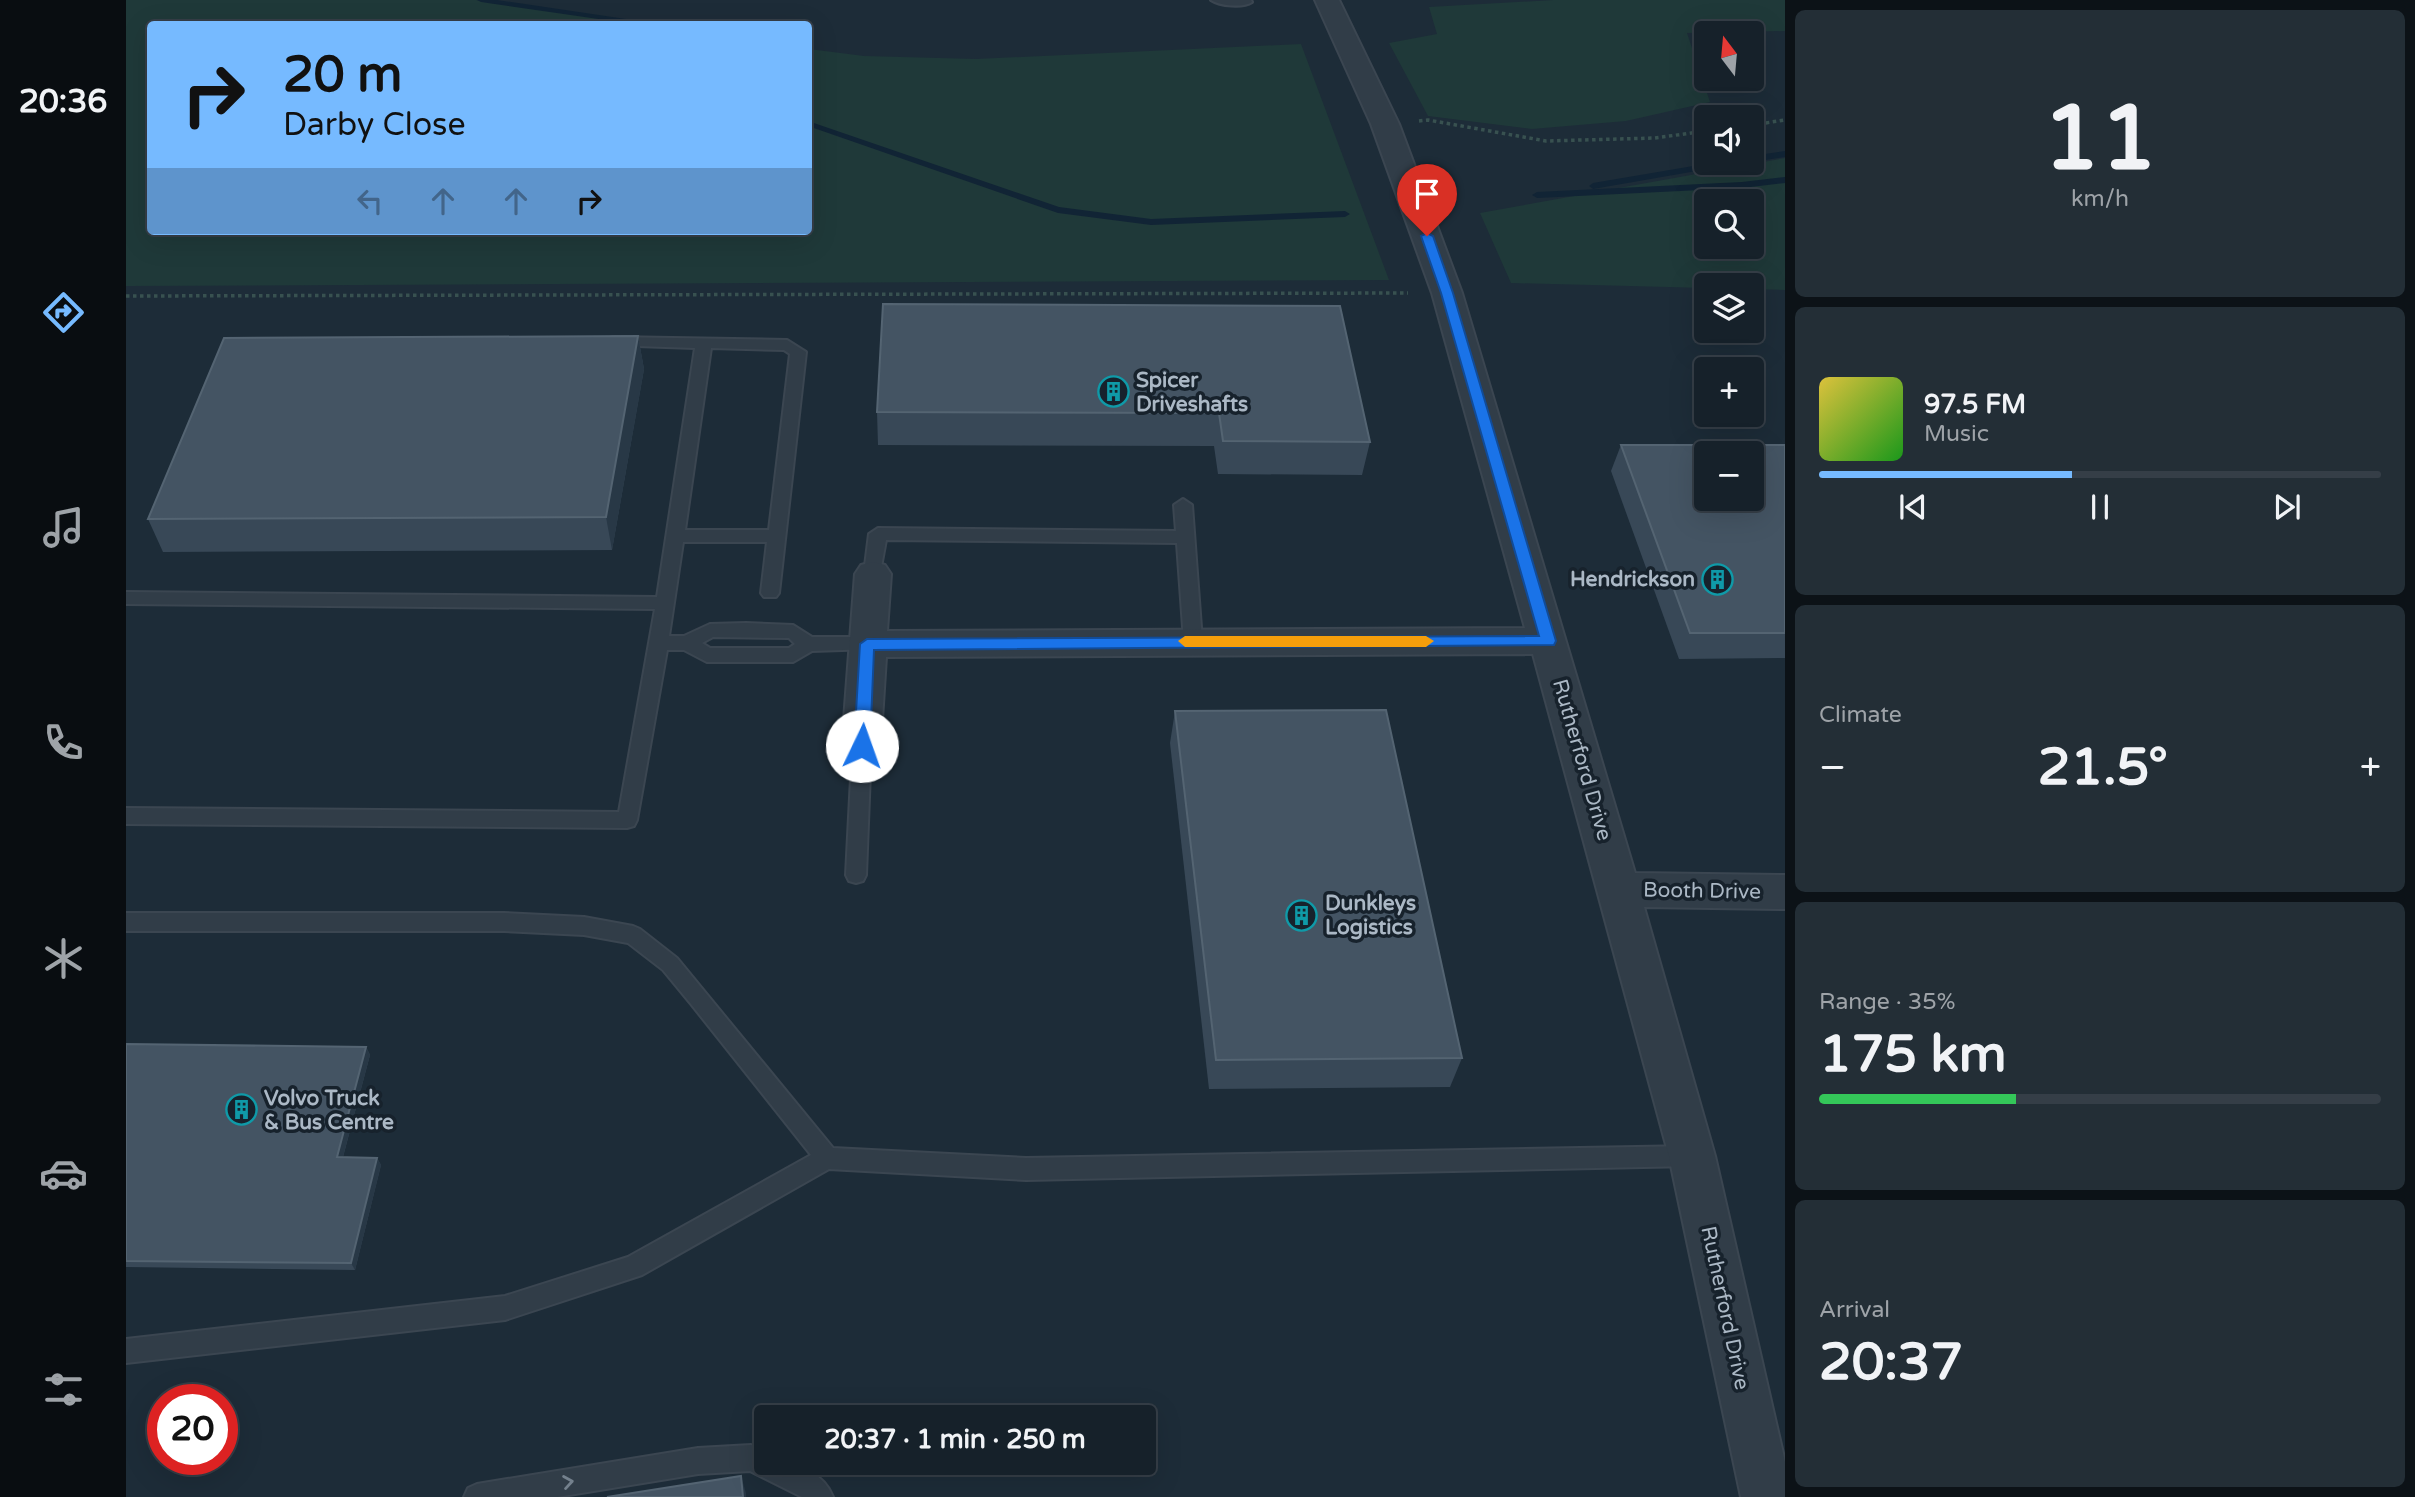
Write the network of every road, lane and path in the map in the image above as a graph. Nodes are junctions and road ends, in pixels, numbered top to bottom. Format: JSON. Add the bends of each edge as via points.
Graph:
{"nodes":[{"id":1,"x":1217,"y":0,"type":"edge"},
{"id":2,"x":1225,"y":0,"type":"edge"},
{"id":3,"x":1327,"y":0,"type":"edge"},
{"id":4,"x":1246,"y":2,"type":"dead end"},
{"id":5,"x":1785,"y":120,"type":"edge"},
{"id":6,"x":1412,"y":123,"type":"dead end"},
{"id":7,"x":1764,"y":123,"type":"edge"},
{"id":8,"x":1694,"y":133,"type":"edge"},
{"id":9,"x":1414,"y":293,"type":"dead end"},
{"id":10,"x":126,"y":296,"type":"edge"},
{"id":11,"x":594,"y":342,"type":"edge"},
{"id":12,"x":704,"y":343,"type":"junction"},
{"id":13,"x":1183,"y":505,"type":"dead end"},
{"id":14,"x":777,"y":536,"type":"junction"},
{"id":15,"x":675,"y":537,"type":"junction"},
{"id":16,"x":1186,"y":537,"type":"junction"},
{"id":17,"x":873,"y":574,"type":"joint"},
{"id":18,"x":770,"y":593,"type":"dead end"},
{"id":19,"x":126,"y":598,"type":"edge"},
{"id":20,"x":665,"y":603,"type":"junction"},
{"id":21,"x":1194,"y":641,"type":"junction"},
{"id":22,"x":1548,"y":641,"type":"junction"},
{"id":23,"x":659,"y":643,"type":"junction"},
{"id":24,"x":867,"y":644,"type":"junction"},
{"id":25,"x":863,"y":720,"type":"joint"},
{"id":26,"x":126,"y":816,"type":"edge"},
{"id":27,"x":856,"y":875,"type":"dead end"},
{"id":28,"x":1619,"y":890,"type":"junction"},
{"id":29,"x":1785,"y":892,"type":"edge"},
{"id":30,"x":126,"y":922,"type":"edge"},
{"id":31,"x":1692,"y":1156,"type":"junction"},
{"id":32,"x":827,"y":1158,"type":"junction"},
{"id":33,"x":126,"y":1351,"type":"edge"},
{"id":34,"x":477,"y":1497,"type":"edge"},
{"id":35,"x":820,"y":1497,"type":"edge"},
{"id":36,"x":1767,"y":1497,"type":"edge"}],
"edges":[{"from":1,"to":2,"type":"lane"},
{"from":2,"to":4,"type":"lane"},
{"from":3,"to":22,"type":"street","name":"Rutherford Drive","via":[[1385,124],[1444,282]]},
{"from":5,"to":7,"type":"path"},
{"from":6,"to":8,"type":"path","via":[[1428,120],[1546,141]]},
{"from":9,"to":10,"type":"path"},
{"from":11,"to":12,"type":"lane"},
{"from":12,"to":14,"type":"lane","via":[[788,345],[798,352]]},
{"from":12,"to":15,"type":"lane"},
{"from":13,"to":16,"type":"lane"},
{"from":14,"to":15,"type":"lane"},
{"from":14,"to":18,"type":"lane"},
{"from":15,"to":20,"type":"lane"},
{"from":16,"to":17,"type":"lane","via":[[878,534]]},
{"from":16,"to":21,"type":"lane"},
{"from":17,"to":24,"type":"street"},
{"from":19,"to":20,"type":"lane"},
{"from":20,"to":23,"type":"lane"},
{"from":21,"to":22,"type":"street"},
{"from":21,"to":24,"type":"street"},
{"from":22,"to":28,"type":"street","name":"Rutherford Drive"},
{"from":23,"to":24,"type":"lane","via":[[687,643],[707,655],[793,655],[808,644]]},
{"from":23,"to":26,"type":"lane","via":[[627,820]]},
{"from":24,"to":25,"type":"street"},
{"from":25,"to":27,"type":"lane"},
{"from":28,"to":29,"type":"street","name":"Booth Drive"},
{"from":28,"to":31,"type":"street","name":"Rutherford Drive"},
{"from":30,"to":32,"type":"lane","via":[[505,922],[584,926],[634,935],[670,964],[699,997]]},
{"from":31,"to":32,"type":"lane","via":[[1027,1169]]},
{"from":31,"to":36,"type":"street","name":"Rutherford Drive"},
{"from":32,"to":33,"type":"lane","via":[[634,1267],[505,1308]]},
{"from":34,"to":35,"type":"lane","one_way":true,"via":[[698,1461],[751,1458],[807,1484]]}]}
